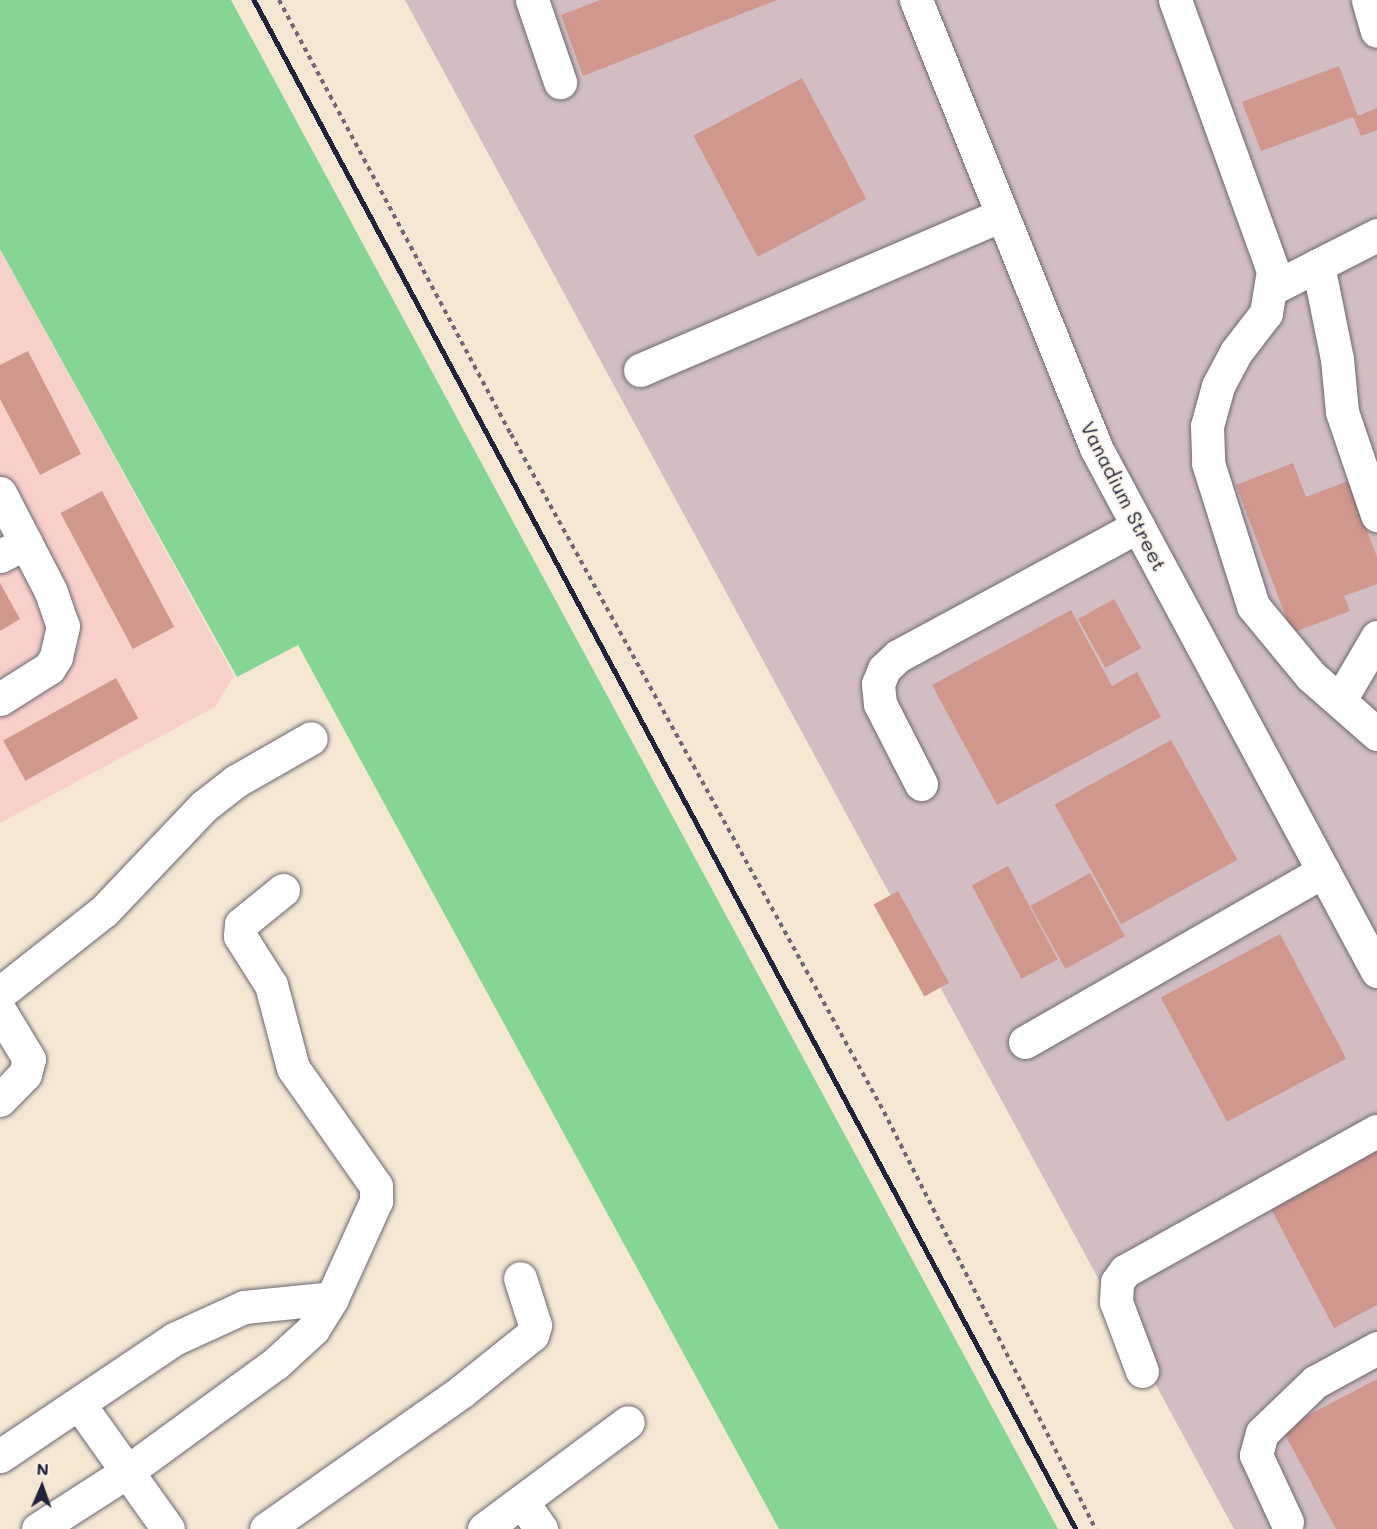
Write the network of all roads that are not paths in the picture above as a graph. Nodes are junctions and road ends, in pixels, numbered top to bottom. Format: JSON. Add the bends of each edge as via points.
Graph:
{"nodes":[{"id":1,"x":532,"y":0,"type":"edge"},
{"id":2,"x":916,"y":0,"type":"edge"},
{"id":3,"x":1175,"y":0,"type":"edge"},
{"id":4,"x":1368,"y":0,"type":"edge"},
{"id":5,"x":1377,"y":31,"type":"edge"},
{"id":6,"x":560,"y":82,"type":"dead end"},
{"id":7,"x":1002,"y":215,"type":"junction"},
{"id":8,"x":1377,"y":235,"type":"edge"},
{"id":9,"x":1318,"y":264,"type":"junction"},
{"id":10,"x":1273,"y":288,"type":"junction"},
{"id":11,"x":640,"y":370,"type":"dead end"},
{"id":12,"x":0,"y":493,"type":"edge"},
{"id":13,"x":1377,"y":515,"type":"edge"},
{"id":14,"x":1138,"y":526,"type":"junction"},
{"id":15,"x":13,"y":549,"type":"edge"},
{"id":16,"x":1377,"y":637,"type":"edge"},
{"id":17,"x":0,"y":699,"type":"edge"},
{"id":18,"x":1340,"y":700,"type":"junction"},
{"id":19,"x":1377,"y":734,"type":"edge"},
{"id":20,"x":311,"y":738,"type":"dead end"},
{"id":21,"x":921,"y":784,"type":"dead end"},
{"id":22,"x":1323,"y":871,"type":"junction"},
{"id":23,"x":284,"y":891,"type":"dead end"},
{"id":24,"x":1377,"y":972,"type":"edge"},
{"id":25,"x":0,"y":993,"type":"edge"},
{"id":26,"x":0,"y":1011,"type":"edge"},
{"id":27,"x":1025,"y":1042,"type":"dead end"},
{"id":28,"x":0,"y":1100,"type":"edge"},
{"id":29,"x":1377,"y":1131,"type":"edge"},
{"id":30,"x":520,"y":1278,"type":"dead end"},
{"id":31,"x":332,"y":1298,"type":"junction"},
{"id":32,"x":1377,"y":1348,"type":"edge"},
{"id":33,"x":1142,"y":1371,"type":"dead end"},
{"id":34,"x":80,"y":1404,"type":"junction"},
{"id":35,"x":628,"y":1422,"type":"dead end"},
{"id":36,"x":0,"y":1456,"type":"edge"},
{"id":37,"x":128,"y":1471,"type":"junction"},
{"id":38,"x":532,"y":1516,"type":"edge"},
{"id":39,"x":1287,"y":1522,"type":"dead end"},
{"id":40,"x":38,"y":1529,"type":"edge"},
{"id":41,"x":168,"y":1529,"type":"edge"},
{"id":42,"x":266,"y":1529,"type":"edge"},
{"id":43,"x":484,"y":1529,"type":"edge"}],
"edges":[{"from":1,"to":6,"type":"street"},
{"from":2,"to":7,"type":"street","name":"Vanadium Street"},
{"from":3,"to":10,"type":"street","via":[[1273,271]]},
{"from":4,"to":5,"type":"street"},
{"from":7,"to":11,"type":"street"},
{"from":7,"to":14,"type":"street","name":"Vanadium Street","via":[[1096,448]]},
{"from":8,"to":9,"type":"street"},
{"from":9,"to":10,"type":"street"},
{"from":9,"to":13,"type":"street","via":[[1337,359],[1342,412]]},
{"from":10,"to":18,"type":"street","via":[[1266,313],[1236,352],[1218,386],[1208,426],[1208,463],[1253,606],[1311,676]]},
{"from":12,"to":15,"type":"street"},
{"from":14,"to":21,"type":"street","via":[[898,656],[884,669],[878,684],[880,704]]},
{"from":14,"to":22,"type":"street","name":"Vanadium Street"},
{"from":15,"to":17,"type":"street","via":[[51,592],[63,626],[56,657],[49,668]]},
{"from":16,"to":18,"type":"street"},
{"from":18,"to":19,"type":"street"},
{"from":20,"to":25,"type":"street","via":[[236,781],[204,806],[104,911]]},
{"from":22,"to":24,"type":"street","name":"Vanadium Street"},
{"from":22,"to":27,"type":"street"},
{"from":23,"to":31,"type":"street","via":[[241,924],[240,936],[271,985],[293,1068],[376,1186],[376,1201]]},
{"from":26,"to":28,"type":"street","via":[[29,1059],[25,1074]]},
{"from":29,"to":33,"type":"street","via":[[1125,1271],[1118,1282],[1116,1302]]},
{"from":30,"to":42,"type":"street","via":[[535,1325],[532,1335],[462,1391]]},
{"from":31,"to":34,"type":"street","via":[[244,1307],[174,1339]]},
{"from":31,"to":37,"type":"street","via":[[313,1329],[275,1364]]},
{"from":32,"to":39,"type":"street","via":[[1315,1383],[1262,1433],[1256,1455]]},
{"from":34,"to":36,"type":"street"},
{"from":34,"to":37,"type":"street"},
{"from":35,"to":38,"type":"street"},
{"from":37,"to":40,"type":"street"},
{"from":37,"to":41,"type":"street"},
{"from":38,"to":43,"type":"street"}]}
